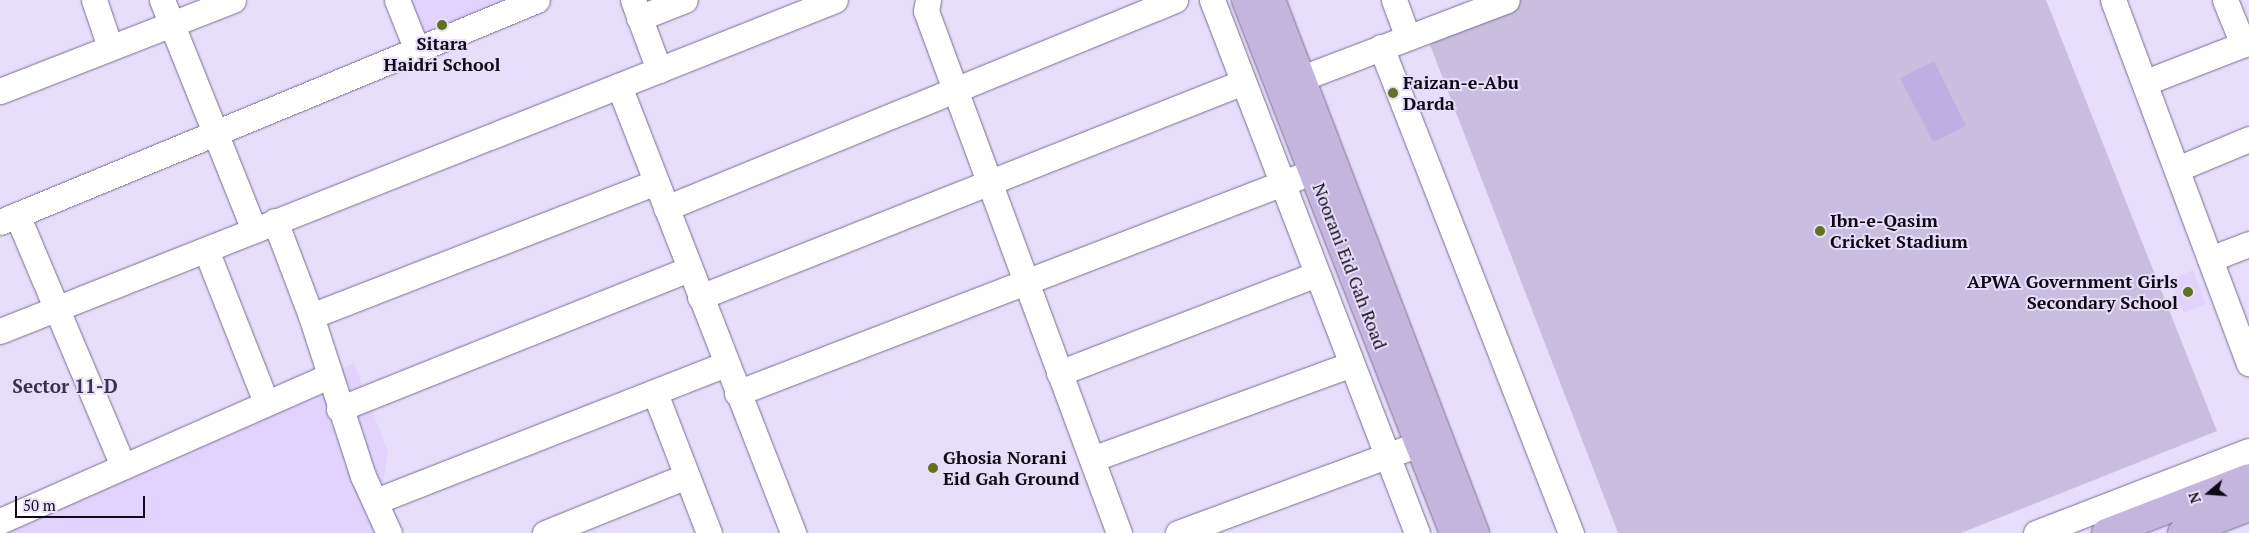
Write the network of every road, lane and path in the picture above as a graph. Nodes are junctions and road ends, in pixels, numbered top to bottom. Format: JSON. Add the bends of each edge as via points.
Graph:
{"nodes":[{"id":1,"x":94,"y":0,"type":"edge"},
{"id":2,"x":162,"y":0,"type":"edge"},
{"id":3,"x":233,"y":0,"type":"edge"},
{"id":4,"x":397,"y":0,"type":"edge"},
{"id":5,"x":537,"y":0,"type":"edge"},
{"id":6,"x":685,"y":0,"type":"edge"},
{"id":7,"x":835,"y":0,"type":"edge"},
{"id":8,"x":928,"y":0,"type":"edge"},
{"id":9,"x":1175,"y":0,"type":"edge"},
{"id":10,"x":1212,"y":0,"type":"edge"},
{"id":11,"x":1246,"y":0,"type":"edge"},
{"id":12,"x":1271,"y":0,"type":"edge"},
{"id":13,"x":1394,"y":0,"type":"edge"},
{"id":14,"x":1507,"y":0,"type":"edge"},
{"id":15,"x":2113,"y":0,"type":"edge"},
{"id":16,"x":2225,"y":0,"type":"edge"},
{"id":17,"x":636,"y":9,"type":"edge"},
{"id":18,"x":172,"y":24,"type":"junction"},
{"id":19,"x":1408,"y":38,"type":"junction"},
{"id":20,"x":2246,"y":43,"type":"edge"},
{"id":21,"x":110,"y":47,"type":"junction"},
{"id":22,"x":1381,"y":47,"type":"junction"},
{"id":23,"x":417,"y":50,"type":"junction"},
{"id":24,"x":660,"y":70,"type":"junction"},
{"id":25,"x":1302,"y":78,"type":"junction"},
{"id":26,"x":1243,"y":82,"type":"junction"},
{"id":27,"x":2146,"y":82,"type":"junction"},
{"id":28,"x":619,"y":86,"type":"junction"},
{"id":29,"x":956,"y":90,"type":"junction"},
{"id":30,"x":0,"y":91,"type":"edge"},
{"id":31,"x":215,"y":133,"type":"junction"},
{"id":32,"x":2249,"y":139,"type":"edge"},
{"id":33,"x":2177,"y":169,"type":"junction"},
{"id":34,"x":1314,"y":171,"type":"junction"},
{"id":35,"x":656,"y":182,"type":"junction"},
{"id":36,"x":991,"y":182,"type":"junction"},
{"id":37,"x":1282,"y":183,"type":"junction"},
{"id":38,"x":666,"y":208,"type":"junction"},
{"id":39,"x":9,"y":218,"type":"edge"},
{"id":40,"x":265,"y":226,"type":"junction"},
{"id":41,"x":2249,"y":244,"type":"edge"},
{"id":42,"x":206,"y":250,"type":"junction"},
{"id":43,"x":2210,"y":260,"type":"junction"},
{"id":44,"x":690,"y":269,"type":"junction"},
{"id":45,"x":1317,"y":274,"type":"junction"},
{"id":46,"x":1026,"y":285,"type":"junction"},
{"id":47,"x":700,"y":297,"type":"junction"},
{"id":48,"x":55,"y":309,"type":"junction"},
{"id":49,"x":311,"y":316,"type":"junction"},
{"id":50,"x":0,"y":331,"type":"edge"},
{"id":51,"x":2249,"y":363,"type":"edge"},
{"id":52,"x":726,"y":364,"type":"junction"},
{"id":53,"x":1352,"y":364,"type":"junction"},
{"id":54,"x":1059,"y":373,"type":"junction"},
{"id":55,"x":328,"y":376,"type":"junction"},
{"id":56,"x":655,"y":393,"type":"junction"},
{"id":57,"x":737,"y":393,"type":"junction"},
{"id":58,"x":266,"y":402,"type":"junction"},
{"id":59,"x":339,"y":409,"type":"junction"},
{"id":60,"x":1418,"y":444,"type":"junction"},
{"id":61,"x":2249,"y":451,"type":"edge"},
{"id":62,"x":1386,"y":454,"type":"junction"},
{"id":63,"x":1092,"y":459,"type":"junction"},
{"id":64,"x":123,"y":466,"type":"junction"},
{"id":65,"x":687,"y":476,"type":"junction"},
{"id":66,"x":2249,"y":478,"type":"edge"},
{"id":67,"x":376,"y":501,"type":"junction"},
{"id":68,"x":2249,"y":506,"type":"edge"},
{"id":69,"x":0,"y":521,"type":"edge"},
{"id":70,"x":389,"y":533,"type":"edge"},
{"id":71,"x":545,"y":533,"type":"edge"},
{"id":72,"x":709,"y":533,"type":"edge"},
{"id":73,"x":793,"y":533,"type":"edge"},
{"id":74,"x":1119,"y":533,"type":"edge"},
{"id":75,"x":1178,"y":533,"type":"edge"},
{"id":76,"x":1417,"y":533,"type":"edge"},
{"id":77,"x":1454,"y":533,"type":"edge"},
{"id":78,"x":1475,"y":533,"type":"edge"},
{"id":79,"x":1572,"y":533,"type":"edge"},
{"id":80,"x":2036,"y":533,"type":"edge"},
{"id":81,"x":2106,"y":533,"type":"edge"},
{"id":82,"x":2182,"y":533,"type":"edge"}],
"edges":[{"from":1,"to":21,"type":"street"},
{"from":2,"to":18,"type":"street"},
{"from":3,"to":18,"type":"street"},
{"from":4,"to":23,"type":"street"},
{"from":5,"to":23,"type":"street"},
{"from":6,"to":17,"type":"street"},
{"from":7,"to":24,"type":"street"},
{"from":8,"to":29,"type":"street","via":[[926,11]]},
{"from":9,"to":29,"type":"street"},
{"from":10,"to":26,"type":"street"},
{"from":11,"to":34,"type":"main road","name":"Noorani Eid Gah Road"},
{"from":12,"to":25,"type":"main road","name":"Noorani Eid Gah Road"},
{"from":13,"to":19,"type":"street"},
{"from":14,"to":19,"type":"street"},
{"from":15,"to":27,"type":"street"},
{"from":16,"to":20,"type":"street"},
{"from":17,"to":24,"type":"street"},
{"from":18,"to":21,"type":"street"},
{"from":18,"to":31,"type":"street"},
{"from":19,"to":22,"type":"street"},
{"from":20,"to":27,"type":"street"},
{"from":21,"to":30,"type":"street","via":[[102,54]]},
{"from":22,"to":25,"type":"street"},
{"from":22,"to":79,"type":"street"},
{"from":23,"to":31,"type":"street"},
{"from":24,"to":28,"type":"street"},
{"from":25,"to":78,"type":"main road","name":"Noorani Eid Gah Road"},
{"from":26,"to":36,"type":"street"},
{"from":26,"to":37,"type":"street"},
{"from":27,"to":33,"type":"street"},
{"from":28,"to":35,"type":"street"},
{"from":28,"to":40,"type":"street"},
{"from":29,"to":36,"type":"street"},
{"from":29,"to":38,"type":"street"},
{"from":31,"to":39,"type":"street"},
{"from":31,"to":40,"type":"street"},
{"from":32,"to":33,"type":"street"},
{"from":33,"to":43,"type":"street"},
{"from":34,"to":37,"type":"street"},
{"from":34,"to":60,"type":"main road","name":"Noorani Eid Gah Road"},
{"from":35,"to":38,"type":"street"},
{"from":35,"to":49,"type":"street"},
{"from":36,"to":46,"type":"street"},
{"from":36,"to":47,"type":"street"},
{"from":37,"to":45,"type":"street"},
{"from":37,"to":46,"type":"street"},
{"from":38,"to":44,"type":"street"},
{"from":39,"to":48,"type":"street"},
{"from":40,"to":42,"type":"street"},
{"from":40,"to":49,"type":"street"},
{"from":41,"to":43,"type":"street"},
{"from":42,"to":48,"type":"street"},
{"from":42,"to":58,"type":"street"},
{"from":43,"to":51,"type":"street"},
{"from":44,"to":47,"type":"street"},
{"from":44,"to":59,"type":"street"},
{"from":45,"to":53,"type":"street"},
{"from":45,"to":54,"type":"street"},
{"from":46,"to":54,"type":"street"},
{"from":46,"to":57,"type":"street"},
{"from":47,"to":52,"type":"street"},
{"from":48,"to":50,"type":"street"},
{"from":48,"to":64,"type":"street"},
{"from":49,"to":55,"type":"street"},
{"from":52,"to":56,"type":"street"},
{"from":52,"to":57,"type":"street"},
{"from":53,"to":62,"type":"street"},
{"from":53,"to":63,"type":"street"},
{"from":54,"to":63,"type":"street"},
{"from":55,"to":58,"type":"street"},
{"from":55,"to":59,"type":"street"},
{"from":56,"to":65,"type":"street"},
{"from":56,"to":67,"type":"street"},
{"from":57,"to":73,"type":"street"},
{"from":58,"to":64,"type":"street"},
{"from":59,"to":67,"type":"street","via":[[363,476]]},
{"from":60,"to":62,"type":"street"},
{"from":60,"to":77,"type":"main road","name":"Noorani Eid Gah Road"},
{"from":61,"to":80,"type":"street"},
{"from":62,"to":75,"type":"street"},
{"from":62,"to":76,"type":"street"},
{"from":63,"to":74,"type":"street"},
{"from":64,"to":69,"type":"street"},
{"from":65,"to":71,"type":"street"},
{"from":65,"to":72,"type":"street"},
{"from":66,"to":81,"type":"main road"},
{"from":67,"to":70,"type":"street"},
{"from":68,"to":82,"type":"main road"}]}
